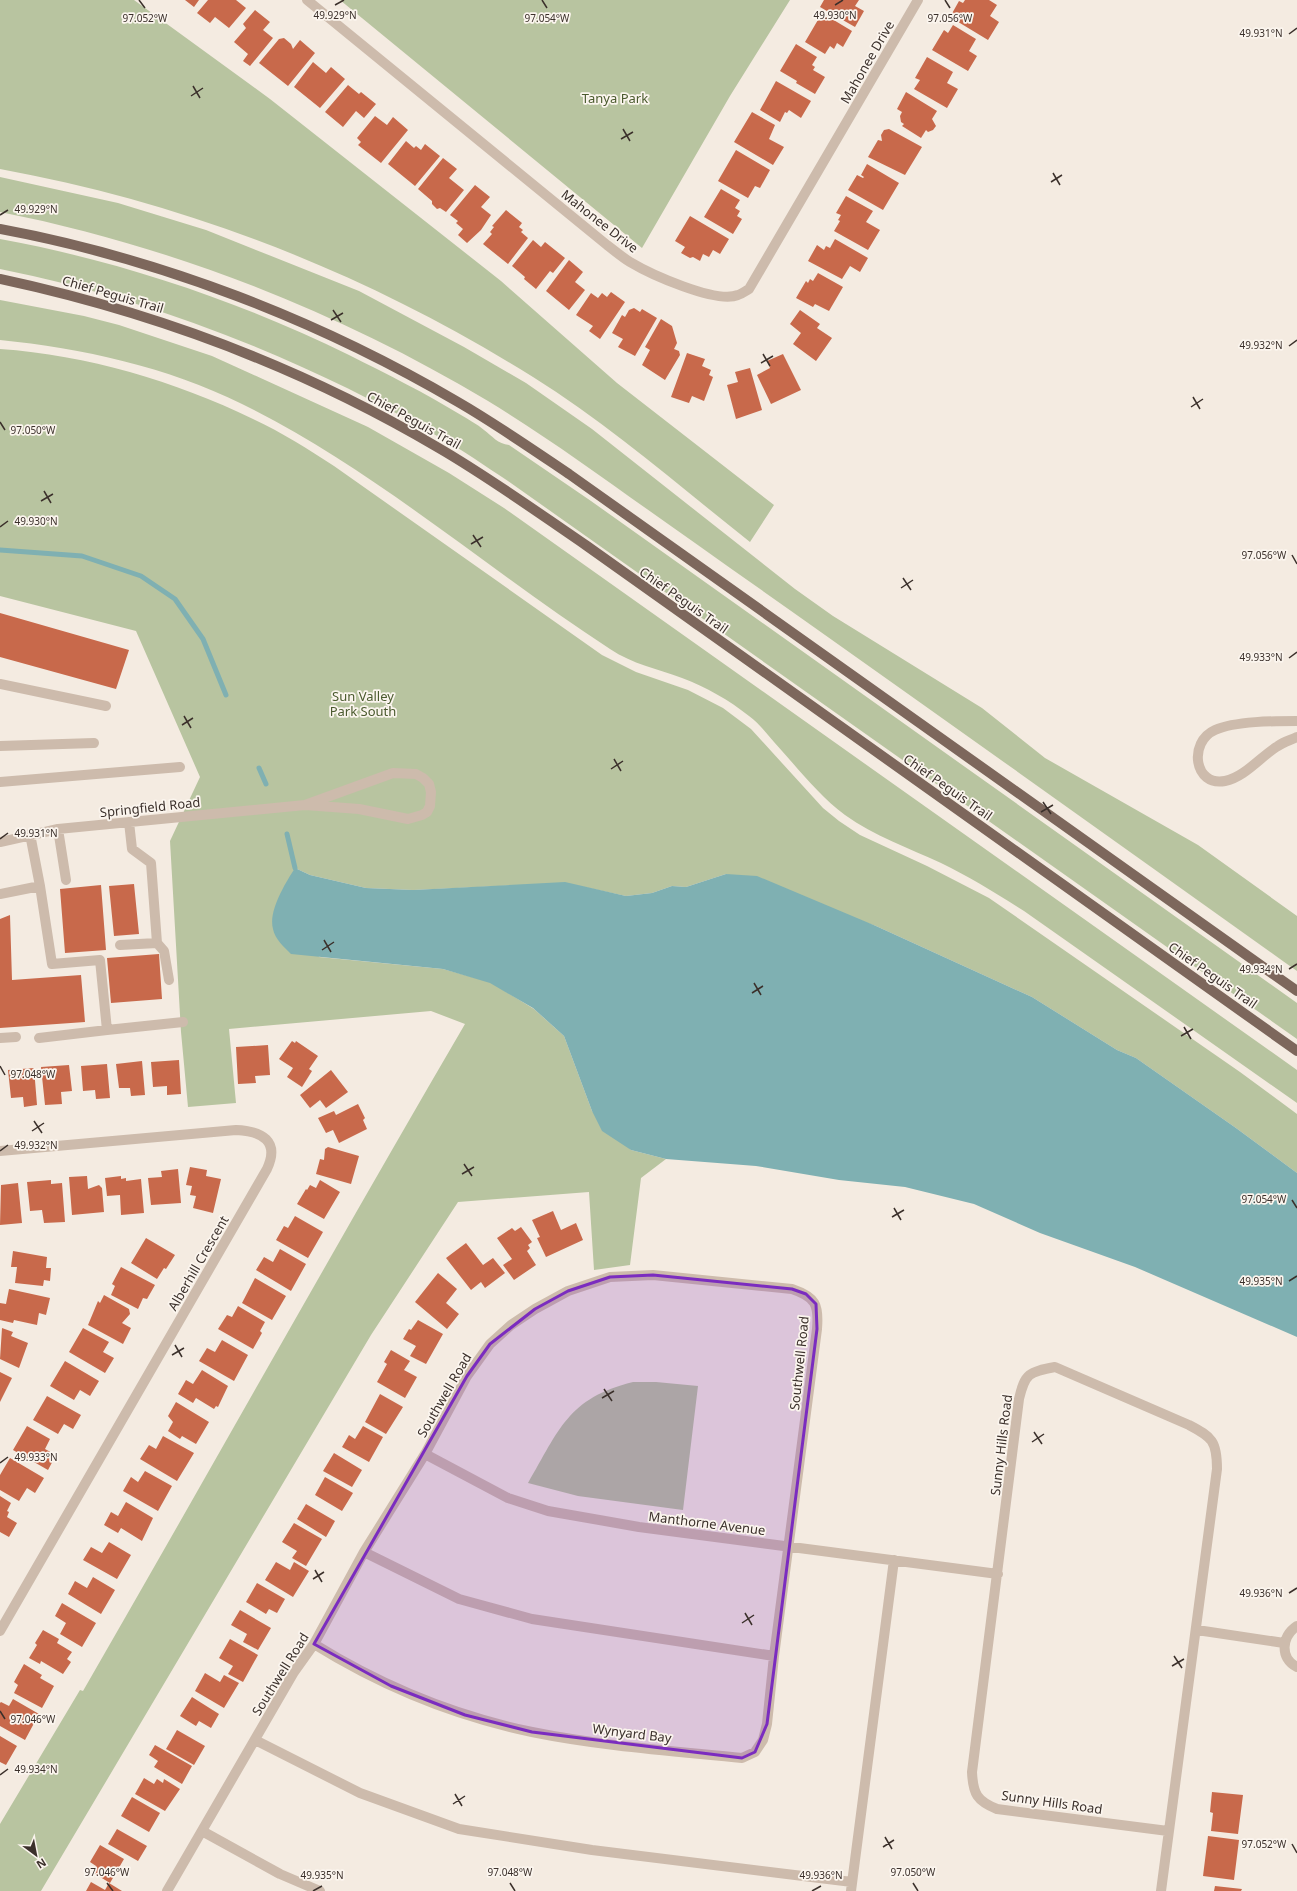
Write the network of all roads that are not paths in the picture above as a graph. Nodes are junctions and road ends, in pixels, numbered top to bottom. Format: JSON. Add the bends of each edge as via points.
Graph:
{"nodes":[{"id":1,"x":307,"y":0,"type":"edge"},
{"id":2,"x":918,"y":0,"type":"edge"},
{"id":3,"x":0,"y":229,"type":"edge"},
{"id":4,"x":0,"y":279,"type":"edge"},
{"id":5,"x":0,"y":684,"type":"edge"},
{"id":6,"x":106,"y":706,"type":"dead end"},
{"id":7,"x":1297,"y":721,"type":"edge"},
{"id":8,"x":1297,"y":737,"type":"edge"},
{"id":9,"x":94,"y":743,"type":"dead end"},
{"id":10,"x":0,"y":746,"type":"edge"},
{"id":11,"x":180,"y":768,"type":"dead end"},
{"id":12,"x":0,"y":782,"type":"edge"},
{"id":13,"x":305,"y":805,"type":"junction"},
{"id":14,"x":129,"y":822,"type":"junction"},
{"id":15,"x":58,"y":829,"type":"junction"},
{"id":16,"x":30,"y":834,"type":"junction"},
{"id":17,"x":0,"y":842,"type":"edge"},
{"id":18,"x":66,"y":880,"type":"dead end"},
{"id":19,"x":40,"y":886,"type":"junction"},
{"id":20,"x":0,"y":894,"type":"edge"},
{"id":21,"x":157,"y":943,"type":"junction"},
{"id":22,"x":120,"y":945,"type":"dead end"},
{"id":23,"x":169,"y":980,"type":"dead end"},
{"id":24,"x":1297,"y":991,"type":"edge"},
{"id":25,"x":183,"y":1022,"type":"dead end"},
{"id":26,"x":107,"y":1030,"type":"junction"},
{"id":27,"x":16,"y":1037,"type":"dead end"},
{"id":28,"x":0,"y":1038,"type":"edge"},
{"id":29,"x":39,"y":1038,"type":"dead end"},
{"id":30,"x":1297,"y":1051,"type":"edge"},
{"id":31,"x":0,"y":1151,"type":"edge"},
{"id":32,"x":424,"y":1454,"type":"junction"},
{"id":33,"x":790,"y":1547,"type":"junction"},
{"id":34,"x":364,"y":1552,"type":"junction"},
{"id":35,"x":894,"y":1560,"type":"junction"},
{"id":36,"x":998,"y":1574,"type":"junction"},
{"id":37,"x":1297,"y":1626,"type":"edge"},
{"id":38,"x":1197,"y":1630,"type":"junction"},
{"id":39,"x":0,"y":1631,"type":"edge"},
{"id":40,"x":1284,"y":1643,"type":"junction"},
{"id":41,"x":314,"y":1644,"type":"junction"},
{"id":42,"x":774,"y":1656,"type":"junction"},
{"id":43,"x":1297,"y":1667,"type":"edge"},
{"id":44,"x":255,"y":1740,"type":"junction"},
{"id":45,"x":1168,"y":1830,"type":"junction"},
{"id":46,"x":202,"y":1831,"type":"junction"},
{"id":47,"x":851,"y":1887,"type":"edge"},
{"id":48,"x":167,"y":1891,"type":"edge"},
{"id":49,"x":320,"y":1891,"type":"edge"},
{"id":50,"x":1161,"y":1891,"type":"edge"}],
"edges":[{"from":1,"to":2,"type":"street","name":"Mahonee Drive","via":[[630,262],[656,276],[713,296],[723,297],[737,296],[749,289]]},
{"from":3,"to":24,"type":"main road","via":[[122,258],[203,284],[346,343],[458,402],[569,474]]},
{"from":4,"to":30,"type":"main road","name":"Chief Peguis Trail","via":[[115,307],[233,347],[336,392],[438,447],[494,482],[586,546]]},
{"from":5,"to":6,"type":"street"},
{"from":7,"to":8,"type":"street","via":[[1272,721],[1214,730],[1200,744],[1197,762],[1203,774],[1214,781],[1224,781],[1238,776],[1278,745]]},
{"from":9,"to":10,"type":"street"},
{"from":11,"to":12,"type":"street"},
{"from":13,"to":13,"type":"street","name":"Springfield Road","via":[[359,809],[408,819],[427,812],[431,792],[429,784],[416,774],[393,773]]},
{"from":13,"to":14,"type":"street","name":"Springfield Road"},
{"from":14,"to":15,"type":"street","name":"Springfield Road"},
{"from":14,"to":21,"type":"street","via":[[132,849],[151,863]]},
{"from":15,"to":16,"type":"street","name":"Springfield Road"},
{"from":15,"to":18,"type":"street"},
{"from":16,"to":17,"type":"street","name":"Springfield Road"},
{"from":16,"to":19,"type":"street"},
{"from":19,"to":20,"type":"street"},
{"from":19,"to":26,"type":"street","via":[[52,964],[100,960]]},
{"from":21,"to":22,"type":"street"},
{"from":21,"to":23,"type":"street","via":[[164,951]]},
{"from":25,"to":26,"type":"street"},
{"from":26,"to":29,"type":"street"},
{"from":27,"to":28,"type":"street"},
{"from":31,"to":39,"type":"street","name":"Alberhill Crescent","via":[[236,1130],[262,1135],[272,1150],[263,1176]]},
{"from":32,"to":33,"type":"street","name":"Manthorne Avenue","via":[[508,1498],[548,1511],[639,1527]]},
{"from":32,"to":33,"type":"street","name":"Southwell Road","via":[[467,1376],[490,1344],[535,1308],[568,1291],[610,1277],[653,1275],[792,1289],[806,1294],[816,1304],[818,1316]]},
{"from":32,"to":34,"type":"street","name":"Southwell Road"},
{"from":33,"to":35,"type":"street","name":"Manthorne Avenue"},
{"from":33,"to":42,"type":"street","name":"Wynyard Bay"},
{"from":34,"to":41,"type":"street","name":"Southwell Road"},
{"from":34,"to":42,"type":"street","via":[[459,1599],[532,1619]]},
{"from":35,"to":36,"type":"street","name":"Manthorne Avenue"},
{"from":35,"to":47,"type":"street"},
{"from":36,"to":38,"type":"street","name":"Sunny Hills Road","via":[[1023,1381],[1034,1371],[1055,1367],[1195,1428],[1207,1435],[1217,1451]]},
{"from":36,"to":45,"type":"street","name":"Sunny Hills Road","via":[[972,1772],[973,1788],[982,1803],[997,1809]]},
{"from":37,"to":40,"type":"street","via":[[1290,1630]]},
{"from":38,"to":40,"type":"street"},
{"from":38,"to":45,"type":"street","name":"Sunny Hills Road"},
{"from":40,"to":43,"type":"street","via":[[1287,1658]]},
{"from":41,"to":42,"type":"street","name":"Wynyard Bay","via":[[391,1686],[465,1714],[532,1732],[742,1758],[755,1752],[763,1740]]},
{"from":41,"to":44,"type":"street","name":"Southwell Road","via":[[294,1672]]},
{"from":44,"to":46,"type":"street","name":"Southwell Road"},
{"from":44,"to":47,"type":"street","via":[[360,1793],[459,1829]]},
{"from":45,"to":50,"type":"street","name":"Sunny Hills Road"},
{"from":46,"to":48,"type":"street","name":"Southwell Road"},
{"from":46,"to":49,"type":"street","via":[[280,1874]]}]}
